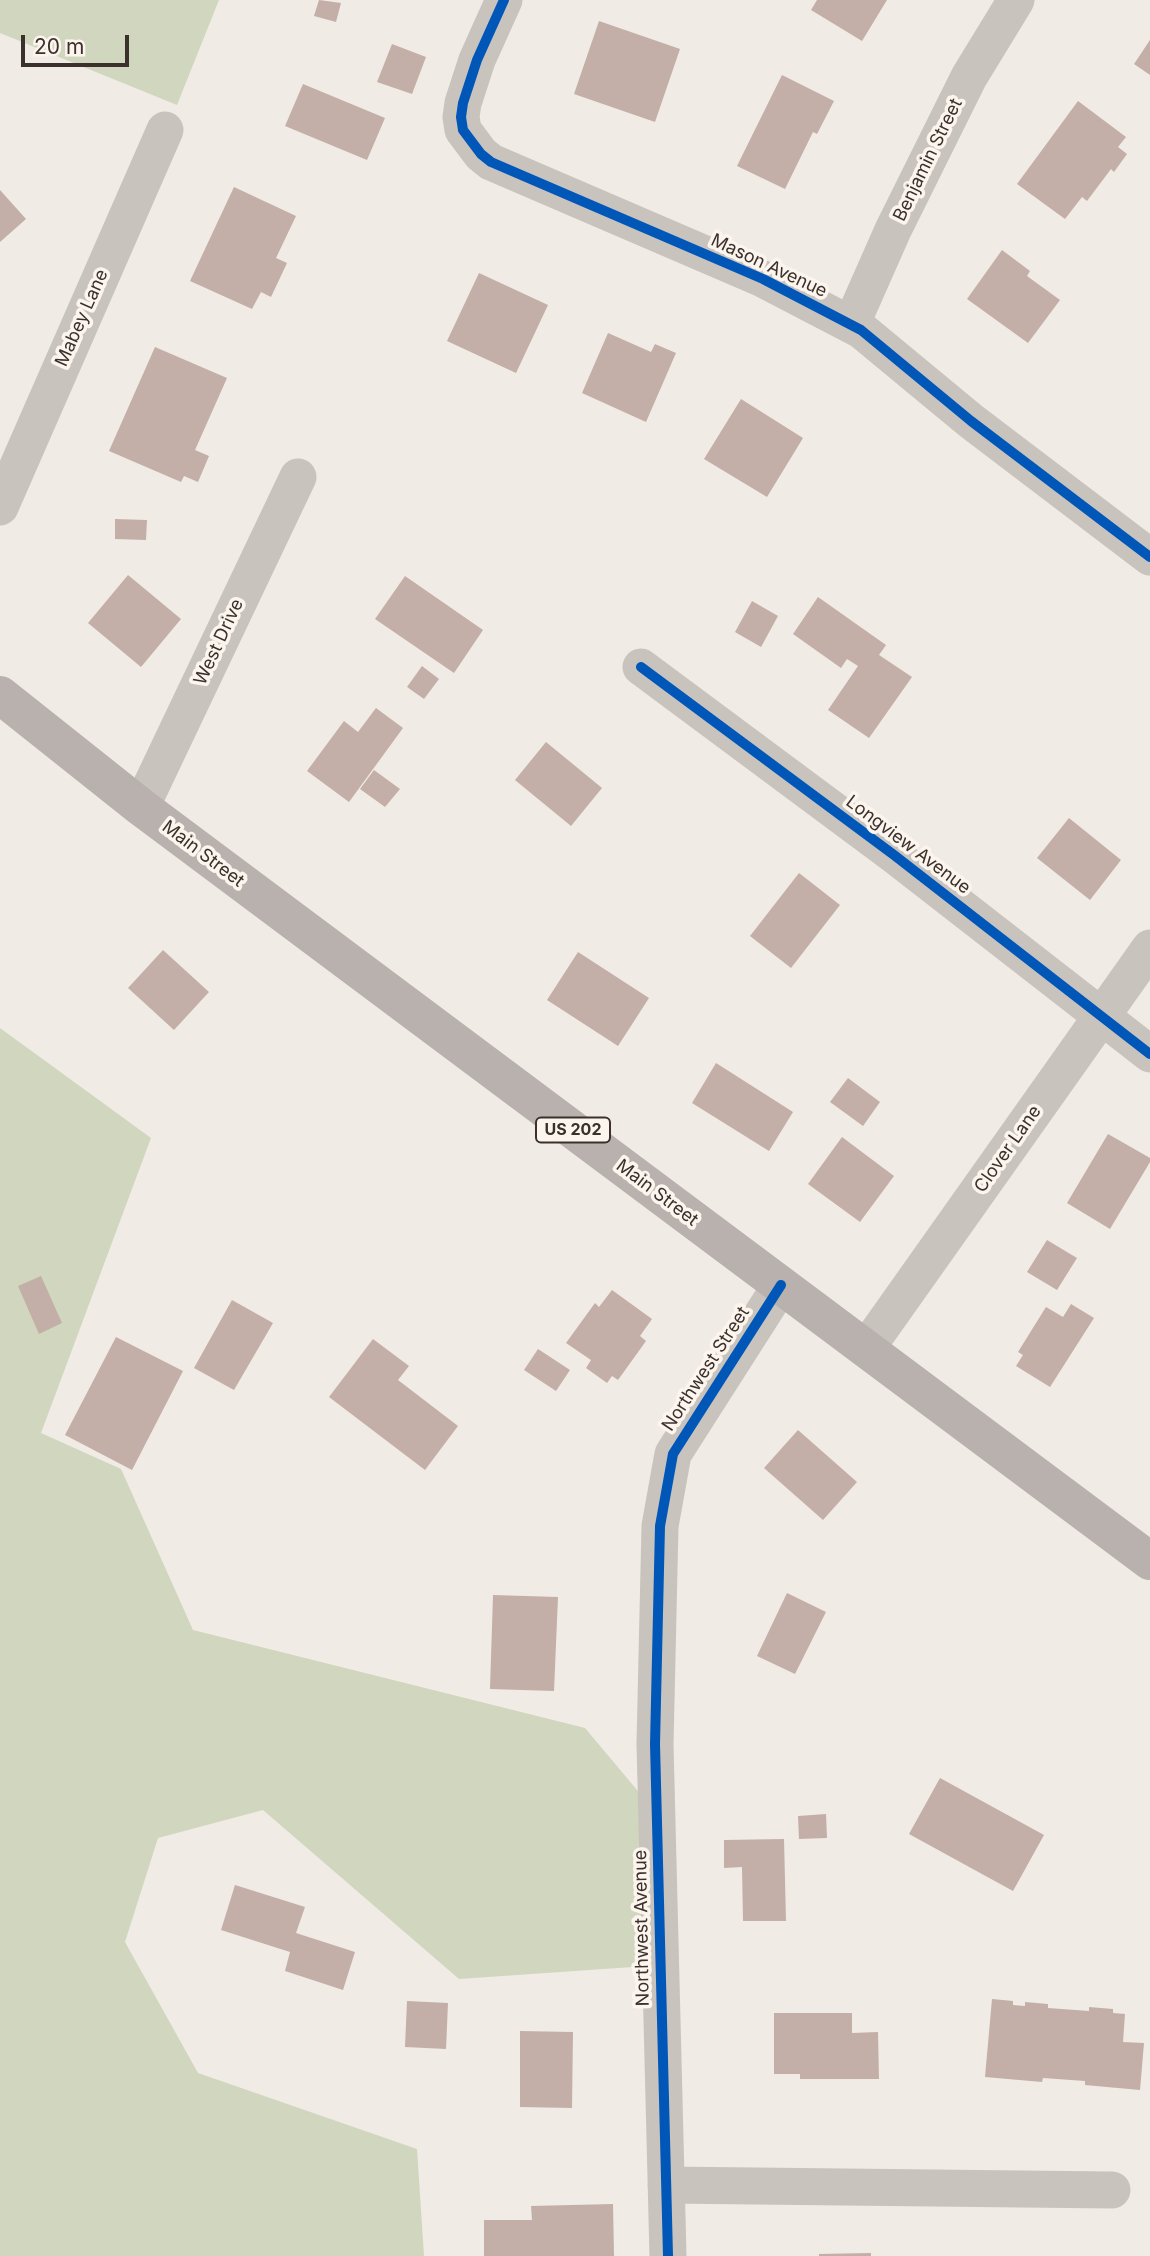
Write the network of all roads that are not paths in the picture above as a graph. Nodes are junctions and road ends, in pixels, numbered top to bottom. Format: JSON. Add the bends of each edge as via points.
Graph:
{"nodes":[{"id":1,"x":504,"y":0,"type":"edge"},
{"id":2,"x":1016,"y":0,"type":"edge"},
{"id":3,"x":164,"y":130,"type":"dead end"},
{"id":4,"x":851,"y":325,"type":"junction"},
{"id":5,"x":298,"y":477,"type":"dead end"},
{"id":6,"x":0,"y":507,"type":"edge"},
{"id":7,"x":1150,"y":557,"type":"edge"},
{"id":8,"x":641,"y":667,"type":"dead end"},
{"id":9,"x":0,"y":695,"type":"edge"},
{"id":10,"x":141,"y":807,"type":"junction"},
{"id":11,"x":1150,"y":948,"type":"edge"},
{"id":12,"x":1101,"y":1017,"type":"junction"},
{"id":13,"x":1150,"y":1054,"type":"edge"},
{"id":14,"x":781,"y":1285,"type":"junction"},
{"id":15,"x":866,"y":1349,"type":"junction"},
{"id":16,"x":1150,"y":1560,"type":"edge"},
{"id":17,"x":659,"y":1599,"type":"joint"},
{"id":18,"x":666,"y":2185,"type":"junction"},
{"id":19,"x":1112,"y":2190,"type":"dead end"},
{"id":20,"x":668,"y":2256,"type":"edge"}],
"edges":[{"from":1,"to":4,"type":"street","name":"Mason Avenue","via":[[463,103],[463,130],[481,155],[763,279]]},
{"from":2,"to":4,"type":"street","name":"Benjamin Street","via":[[969,77]]},
{"from":3,"to":6,"type":"street","name":"Mabey Lane"},
{"from":4,"to":7,"type":"street","name":"Mason Avenue"},
{"from":5,"to":10,"type":"street","name":"West Drive"},
{"from":8,"to":12,"type":"street","name":"Longview Avenue","via":[[894,855]]},
{"from":9,"to":10,"type":"main road","name":"Main Street","number":"US 202"},
{"from":10,"to":14,"type":"main road","name":"Main Street","number":"US 202"},
{"from":11,"to":12,"type":"street","name":"Clover Lane"},
{"from":12,"to":13,"type":"street","name":"Longview Avenue"},
{"from":12,"to":15,"type":"street","name":"Clover Lane"},
{"from":14,"to":15,"type":"main road","name":"Main Street","number":"US 202"},
{"from":14,"to":17,"type":"street","name":"Northwest Street","via":[[673,1454],[660,1526]]},
{"from":15,"to":16,"type":"main road","name":"Main Street","number":"US 202"},
{"from":17,"to":18,"type":"street","name":"Northwest Avenue","via":[[655,1744]]},
{"from":18,"to":19,"type":"street"},
{"from":18,"to":20,"type":"street","name":"Northwest Avenue"}]}
